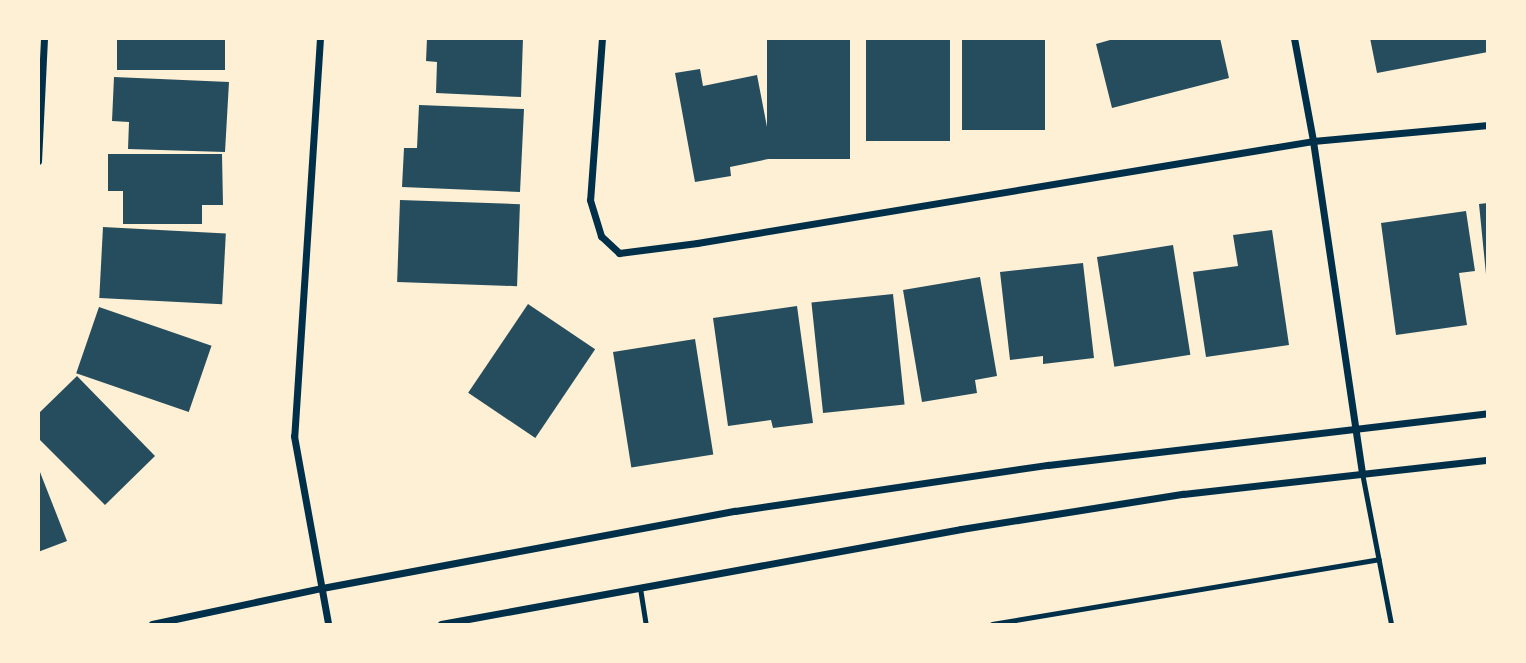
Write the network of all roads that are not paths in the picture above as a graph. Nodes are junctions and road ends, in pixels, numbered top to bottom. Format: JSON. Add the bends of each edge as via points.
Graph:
{"nodes":[{"id":1,"x":44,"y":38,"type":"edge"},
{"id":2,"x":320,"y":38,"type":"edge"},
{"id":3,"x":602,"y":38,"type":"edge"},
{"id":4,"x":1294,"y":38,"type":"edge"},
{"id":5,"x":1488,"y":125,"type":"edge"},
{"id":6,"x":1313,"y":141,"type":"junction"},
{"id":7,"x":38,"y":161,"type":"edge"},
{"id":8,"x":1488,"y":413,"type":"edge"},
{"id":9,"x":1355,"y":429,"type":"junction"},
{"id":10,"x":1488,"y":460,"type":"edge"},
{"id":11,"x":1362,"y":472,"type":"junction"},
{"id":12,"x":1379,"y":559,"type":"junction"},
{"id":13,"x":322,"y":588,"type":"junction"},
{"id":14,"x":640,"y":588,"type":"junction"},
{"id":15,"x":152,"y":625,"type":"edge"},
{"id":16,"x":328,"y":625,"type":"edge"},
{"id":17,"x":441,"y":625,"type":"edge"},
{"id":18,"x":646,"y":625,"type":"edge"},
{"id":19,"x":992,"y":625,"type":"edge"},
{"id":20,"x":1391,"y":625,"type":"edge"}],
"edges":[{"from":1,"to":7,"type":"street"},
{"from":2,"to":13,"type":"street","via":[[294,436]]},
{"from":3,"to":6,"type":"street","via":[[590,200],[601,236],[619,253]]},
{"from":4,"to":6,"type":"street"},
{"from":5,"to":6,"type":"street"},
{"from":6,"to":9,"type":"street"},
{"from":8,"to":9,"type":"street"},
{"from":9,"to":11,"type":"street"},
{"from":9,"to":13,"type":"street","via":[[1048,465],[735,511]]},
{"from":10,"to":11,"type":"street"},
{"from":11,"to":12,"type":"lane"},
{"from":11,"to":14,"type":"street","via":[[961,529]]},
{"from":12,"to":19,"type":"lane"},
{"from":12,"to":20,"type":"lane"},
{"from":13,"to":15,"type":"street"},
{"from":13,"to":16,"type":"street"},
{"from":14,"to":17,"type":"street"},
{"from":14,"to":18,"type":"lane"}]}
